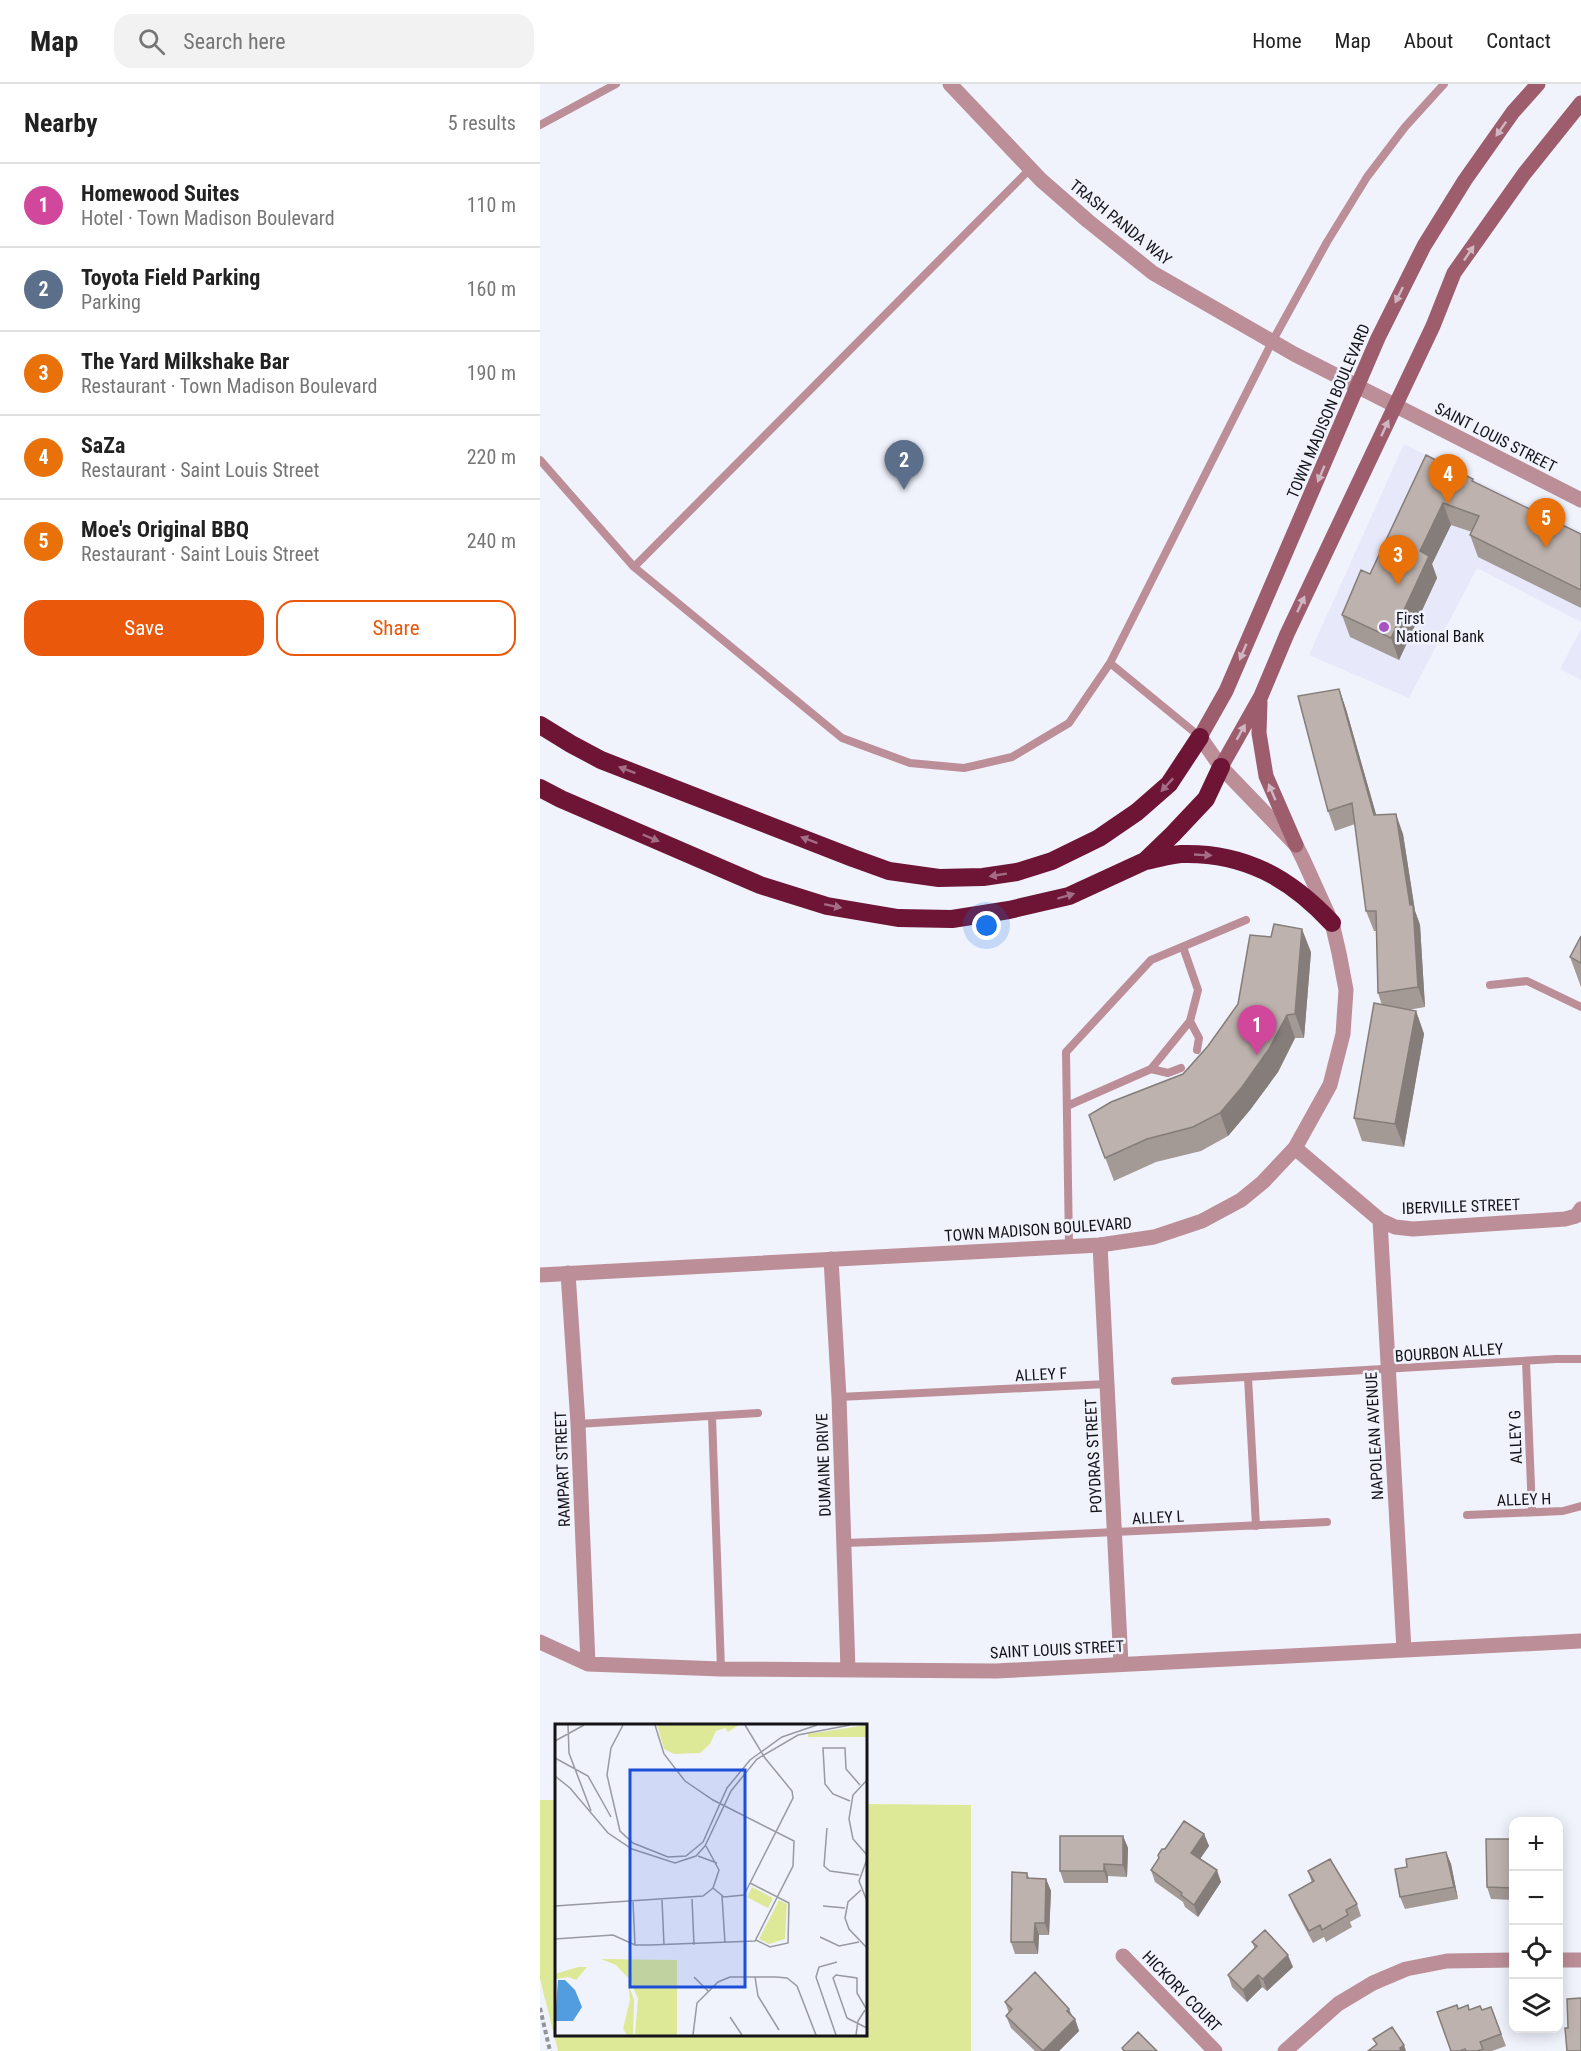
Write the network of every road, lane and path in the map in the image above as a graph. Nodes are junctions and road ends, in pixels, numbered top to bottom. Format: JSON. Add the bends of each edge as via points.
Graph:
{"nodes":[{"id":1,"x":616,"y":84,"type":"edge"},
{"id":2,"x":950,"y":84,"type":"edge"},
{"id":3,"x":1444,"y":84,"type":"edge"},
{"id":4,"x":1538,"y":84,"type":"edge"},
{"id":5,"x":1581,"y":103,"type":"edge"},
{"id":6,"x":540,"y":124,"type":"edge"},
{"id":7,"x":1030,"y":169,"type":"junction"},
{"id":8,"x":1272,"y":342,"type":"junction"},
{"id":9,"x":1359,"y":388,"type":"junction"},
{"id":10,"x":1396,"y":406,"type":"junction"},
{"id":11,"x":540,"y":460,"type":"edge"},
{"id":12,"x":1581,"y":500,"type":"edge"},
{"id":13,"x":634,"y":567,"type":"junction"},
{"id":14,"x":1110,"y":663,"type":"junction"},
{"id":15,"x":1261,"y":696,"type":"junction"},
{"id":16,"x":540,"y":725,"type":"edge"},
{"id":17,"x":1200,"y":737,"type":"junction"},
{"id":18,"x":1221,"y":767,"type":"junction"},
{"id":19,"x":540,"y":788,"type":"edge"},
{"id":20,"x":1296,"y":845,"type":"junction"},
{"id":21,"x":1145,"y":861,"type":"junction"},
{"id":22,"x":1246,"y":920,"type":"dead end"},
{"id":23,"x":1332,"y":923,"type":"junction"},
{"id":24,"x":1183,"y":947,"type":"junction"},
{"id":25,"x":1490,"y":985,"type":"dead end"},
{"id":26,"x":1581,"y":1007,"type":"edge"},
{"id":27,"x":1190,"y":1021,"type":"junction"},
{"id":28,"x":1197,"y":1050,"type":"dead end"},
{"id":29,"x":1181,"y":1068,"type":"dead end"},
{"id":30,"x":1152,"y":1069,"type":"junction"},
{"id":31,"x":1067,"y":1106,"type":"junction"},
{"id":32,"x":1295,"y":1148,"type":"junction"},
{"id":33,"x":1581,"y":1209,"type":"edge"},
{"id":34,"x":1380,"y":1220,"type":"junction"},
{"id":35,"x":1100,"y":1245,"type":"junction"},
{"id":36,"x":1069,"y":1247,"type":"junction"},
{"id":37,"x":831,"y":1259,"type":"junction"},
{"id":38,"x":568,"y":1273,"type":"junction"},
{"id":39,"x":540,"y":1275,"type":"edge"},
{"id":40,"x":1581,"y":1359,"type":"edge"},
{"id":41,"x":1526,"y":1361,"type":"junction"},
{"id":42,"x":1388,"y":1370,"type":"junction"},
{"id":43,"x":1248,"y":1377,"type":"junction"},
{"id":44,"x":1175,"y":1382,"type":"dead end"},
{"id":45,"x":1107,"y":1384,"type":"junction"},
{"id":46,"x":839,"y":1397,"type":"junction"},
{"id":47,"x":758,"y":1413,"type":"dead end"},
{"id":48,"x":712,"y":1417,"type":"junction"},
{"id":49,"x":578,"y":1424,"type":"junction"},
{"id":50,"x":1581,"y":1506,"type":"edge"},
{"id":51,"x":1532,"y":1512,"type":"junction"},
{"id":52,"x":1467,"y":1515,"type":"dead end"},
{"id":53,"x":1328,"y":1522,"type":"dead end"},
{"id":54,"x":1256,"y":1526,"type":"junction"},
{"id":55,"x":1114,"y":1532,"type":"junction"},
{"id":56,"x":844,"y":1543,"type":"junction"},
{"id":57,"x":1581,"y":1641,"type":"edge"},
{"id":58,"x":540,"y":1642,"type":"edge"},
{"id":59,"x":1404,"y":1650,"type":"junction"},
{"id":60,"x":588,"y":1664,"type":"junction"},
{"id":61,"x":1121,"y":1664,"type":"junction"},
{"id":62,"x":721,"y":1670,"type":"junction"},
{"id":63,"x":848,"y":1670,"type":"junction"},
{"id":64,"x":1123,"y":1956,"type":"dead end"},
{"id":65,"x":1509,"y":1960,"type":"edge"},
{"id":66,"x":1563,"y":1960,"type":"edge"},
{"id":67,"x":1581,"y":1960,"type":"edge"},
{"id":68,"x":540,"y":2008,"type":"edge"},
{"id":69,"x":550,"y":2051,"type":"edge"},
{"id":70,"x":1215,"y":2051,"type":"edge"},
{"id":71,"x":1285,"y":2051,"type":"edge"}],
"edges":[{"from":1,"to":6,"type":"lane"},
{"from":2,"to":7,"type":"street","name":"TRASH PANDA WAY"},
{"from":3,"to":8,"type":"lane","via":[[1367,177]]},
{"from":4,"to":9,"type":"main road","name":"TOWN MADISON BOULEVARD","one_way":true,"via":[[1485,151],[1424,246],[1378,338]]},
{"from":10,"to":5,"type":"main road","one_way":true,"via":[[1454,273],[1524,174]]},
{"from":7,"to":8,"type":"street","name":"TRASH PANDA WAY","via":[[1153,273]]},
{"from":7,"to":13,"type":"lane"},
{"from":8,"to":9,"type":"street","name":"TRASH PANDA WAY"},
{"from":8,"to":14,"type":"lane"},
{"from":9,"to":10,"type":"street","name":"SAINT LOUIS STREET"},
{"from":9,"to":17,"type":"main road","name":"TOWN MADISON BOULEVARD","one_way":true,"via":[[1226,691]]},
{"from":10,"to":12,"type":"street","name":"SAINT LOUIS STREET"},
{"from":15,"to":10,"type":"main road","one_way":true},
{"from":11,"to":13,"type":"lane"},
{"from":13,"to":14,"type":"lane","via":[[842,738],[910,763],[964,768],[1012,757],[1069,723]]},
{"from":14,"to":17,"type":"lane"},
{"from":18,"to":15,"type":"main road","one_way":true},
{"from":20,"to":15,"type":"main road","one_way":true,"via":[[1266,776],[1258,733]]},
{"from":17,"to":16,"type":"highway","one_way":true,"via":[[1169,784],[1099,838],[1052,861],[1017,872],[939,878],[890,871],[853,858],[601,760]]},
{"from":17,"to":18,"type":"street","name":"TOWN MADISON BOULEVARD"},
{"from":18,"to":20,"type":"street","name":"TOWN MADISON BOULEVARD"},
{"from":18,"to":21,"type":"highway","via":[[1206,799]]},
{"from":19,"to":21,"type":"highway","one_way":true,"via":[[760,885],[827,906],[898,918],[952,919],[1010,910],[1069,896]]},
{"from":20,"to":23,"type":"street","name":"TOWN MADISON BOULEVARD"},
{"from":21,"to":23,"type":"highway","one_way":true,"via":[[1179,854],[1247,863],[1290,885]]},
{"from":22,"to":24,"type":"lane"},
{"from":23,"to":32,"type":"street","name":"TOWN MADISON BOULEVARD","via":[[1346,990],[1343,1034],[1330,1085]]},
{"from":24,"to":27,"type":"lane","via":[[1198,990]]},
{"from":24,"to":31,"type":"lane","via":[[1151,960],[1066,1052]]},
{"from":25,"to":26,"type":"lane","via":[[1527,981]]},
{"from":27,"to":28,"type":"lane","via":[[1199,1038]]},
{"from":27,"to":30,"type":"lane"},
{"from":29,"to":30,"type":"lane","via":[[1168,1073]]},
{"from":30,"to":31,"type":"lane"},
{"from":31,"to":36,"type":"lane"},
{"from":32,"to":34,"type":"street","name":"IBERVILLE STREET"},
{"from":32,"to":35,"type":"street","name":"TOWN MADISON BOULEVARD","via":[[1241,1200],[1202,1221],[1154,1238]]},
{"from":33,"to":34,"type":"street","name":"IBERVILLE STREET","via":[[1576,1216],[1565,1219],[1413,1229]]},
{"from":34,"to":42,"type":"street","name":"NAPOLEAN AVENUE"},
{"from":35,"to":36,"type":"street","name":"TOWN MADISON BOULEVARD"},
{"from":35,"to":45,"type":"street","name":"POYDRAS STREET"},
{"from":36,"to":37,"type":"street","name":"TOWN MADISON BOULEVARD"},
{"from":37,"to":38,"type":"street","name":"TOWN MADISON BOULEVARD"},
{"from":37,"to":46,"type":"street","name":"DUMAINE DRIVE"},
{"from":38,"to":39,"type":"street","name":"TOWN MADISON BOULEVARD"},
{"from":38,"to":49,"type":"street","name":"RAMPART STREET"},
{"from":40,"to":41,"type":"lane","name":"BOURBON ALLEY"},
{"from":41,"to":42,"type":"lane","name":"BOURBON ALLEY"},
{"from":41,"to":51,"type":"lane","name":"ALLEY G"},
{"from":42,"to":43,"type":"lane","name":"BOURBON ALLEY"},
{"from":42,"to":59,"type":"street","name":"NAPOLEAN AVENUE"},
{"from":43,"to":44,"type":"lane","name":"BOURBON ALLEY"},
{"from":43,"to":54,"type":"lane"},
{"from":45,"to":46,"type":"lane","name":"ALLEY F"},
{"from":45,"to":55,"type":"street","name":"POYDRAS STREET"},
{"from":46,"to":56,"type":"street","name":"DUMAINE DRIVE"},
{"from":47,"to":48,"type":"lane"},
{"from":48,"to":49,"type":"lane"},
{"from":48,"to":62,"type":"lane"},
{"from":49,"to":60,"type":"street","name":"RAMPART STREET"},
{"from":50,"to":51,"type":"lane","name":"ALLEY H"},
{"from":51,"to":52,"type":"lane","name":"ALLEY H"},
{"from":53,"to":54,"type":"lane","name":"ALLEY L"},
{"from":54,"to":55,"type":"lane","name":"ALLEY L"},
{"from":55,"to":56,"type":"lane","name":"ALLEY L"},
{"from":55,"to":61,"type":"street","name":"POYDRAS STREET"},
{"from":56,"to":63,"type":"street","name":"DUMAINE DRIVE"},
{"from":57,"to":59,"type":"street","name":"SAINT LOUIS STREET"},
{"from":58,"to":60,"type":"street","name":"SAINT LOUIS STREET"},
{"from":59,"to":61,"type":"street","name":"SAINT LOUIS STREET"},
{"from":60,"to":62,"type":"street","name":"SAINT LOUIS STREET"},
{"from":61,"to":63,"type":"street","name":"SAINT LOUIS STREET","via":[[996,1671]]},
{"from":62,"to":63,"type":"street","name":"SAINT LOUIS STREET"},
{"from":64,"to":70,"type":"street","name":"HICKORY COURT"},
{"from":65,"to":71,"type":"street","via":[[1447,1961],[1406,1969],[1338,2004]]},
{"from":66,"to":67,"type":"street"},
{"from":68,"to":69,"type":"path"}]}
